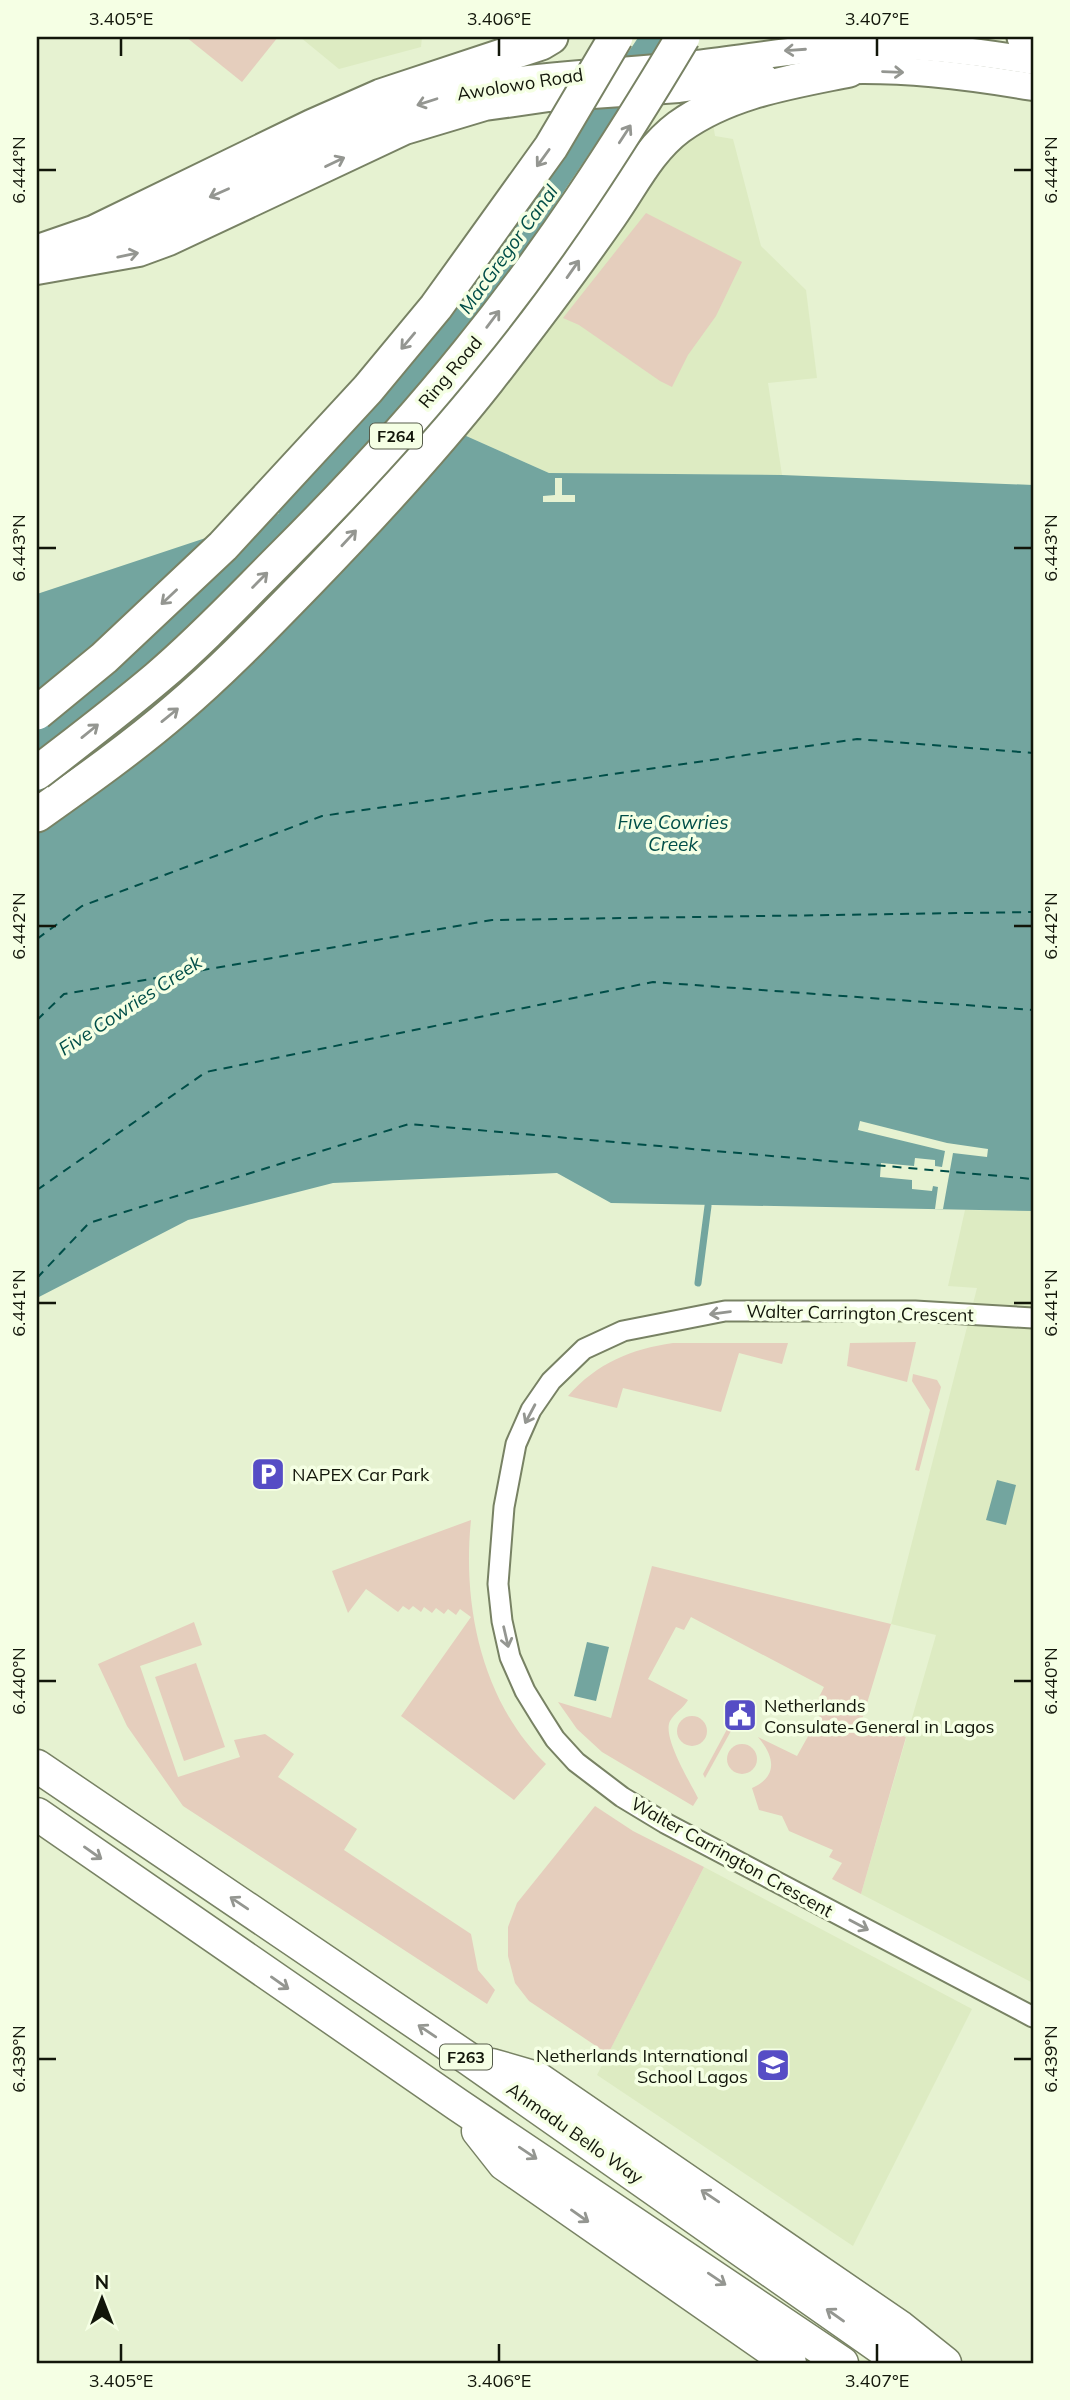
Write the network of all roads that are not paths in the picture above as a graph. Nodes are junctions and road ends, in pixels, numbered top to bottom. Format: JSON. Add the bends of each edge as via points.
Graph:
{"nodes":[{"id":1,"x":551,"y":37,"type":"edge"},
{"id":2,"x":616,"y":37,"type":"edge"},
{"id":3,"x":1024,"y":37,"type":"edge"},
{"id":4,"x":1033,"y":38,"type":"edge"},
{"id":5,"x":690,"y":50,"type":"edge"},
{"id":6,"x":1033,"y":61,"type":"edge"},
{"id":7,"x":849,"y":70,"type":"junction"},
{"id":8,"x":1033,"y":87,"type":"edge"},
{"id":9,"x":37,"y":253,"type":"edge"},
{"id":10,"x":37,"y":271,"type":"edge"},
{"id":11,"x":37,"y":713,"type":"edge"},
{"id":12,"x":37,"y":773,"type":"edge"},
{"id":13,"x":37,"y":815,"type":"edge"},
{"id":14,"x":1033,"y":1318,"type":"edge"},
{"id":15,"x":37,"y":1766,"type":"edge"},
{"id":16,"x":37,"y":1814,"type":"edge"},
{"id":17,"x":1033,"y":2017,"type":"edge"},
{"id":18,"x":469,"y":2059,"type":"junction"},
{"id":19,"x":458,"y":2105,"type":"junction"},
{"id":20,"x":896,"y":2359,"type":"edge"},
{"id":21,"x":790,"y":2363,"type":"edge"},
{"id":22,"x":842,"y":2363,"type":"edge"},
{"id":23,"x":946,"y":2363,"type":"edge"}],
"edges":[{"from":1,"to":9,"type":"highway","via":[[381,96],[95,232]]},
{"from":2,"to":11,"type":"highway","number":"F264","one_way":true,"bridge":true,"via":[[551,147],[436,307],[368,389],[223,546],[104,658]]},
{"from":3,"to":4,"type":"highway"},
{"from":6,"to":5,"type":"main road","name":"Awolowo Road","one_way":true,"via":[[917,47]]},
{"from":5,"to":9,"type":"main road","name":"Awolowo Road","one_way":true,"bridge":true,"via":[[444,96],[332,137],[160,221],[96,244]]},
{"from":12,"to":5,"type":"highway","name":"Ring Road","number":"F264","one_way":true,"bridge":true,"via":[[158,677],[227,613],[398,433],[469,352],[582,199],[632,122]]},
{"from":7,"to":8,"type":"main road","name":"Awolowo Road","one_way":true,"via":[[980,78]]},
{"from":10,"to":7,"type":"main road","name":"Awolowo Road","one_way":true,"bridge":true,"via":[[139,253],[405,131],[485,107]]},
{"from":13,"to":7,"type":"highway","one_way":true,"via":[[178,709],[324,565],[477,395],[549,303],[648,156],[677,129],[707,108],[739,95]]},
{"from":14,"to":17,"type":"street","name":"Walter Carrington Crescent","one_way":true,"via":[[915,1311],[725,1311],[623,1331],[584,1349],[551,1381],[516,1444],[498,1584],[510,1657],[555,1739],[576,1762],[665,1823]]},
{"from":18,"to":15,"type":"highway","name":"Ahmadu Bello Way","number":"F263","one_way":true},
{"from":16,"to":19,"type":"highway","number":"F263","one_way":true},
{"from":20,"to":18,"type":"highway","name":"Ahmadu Bello Way","number":"F263","one_way":true},
{"from":23,"to":18,"type":"highway","one_way":true,"via":[[537,2078]]},
{"from":19,"to":21,"type":"highway","one_way":true,"via":[[505,2164]]},
{"from":19,"to":22,"type":"highway","number":"F263","one_way":true}]}
